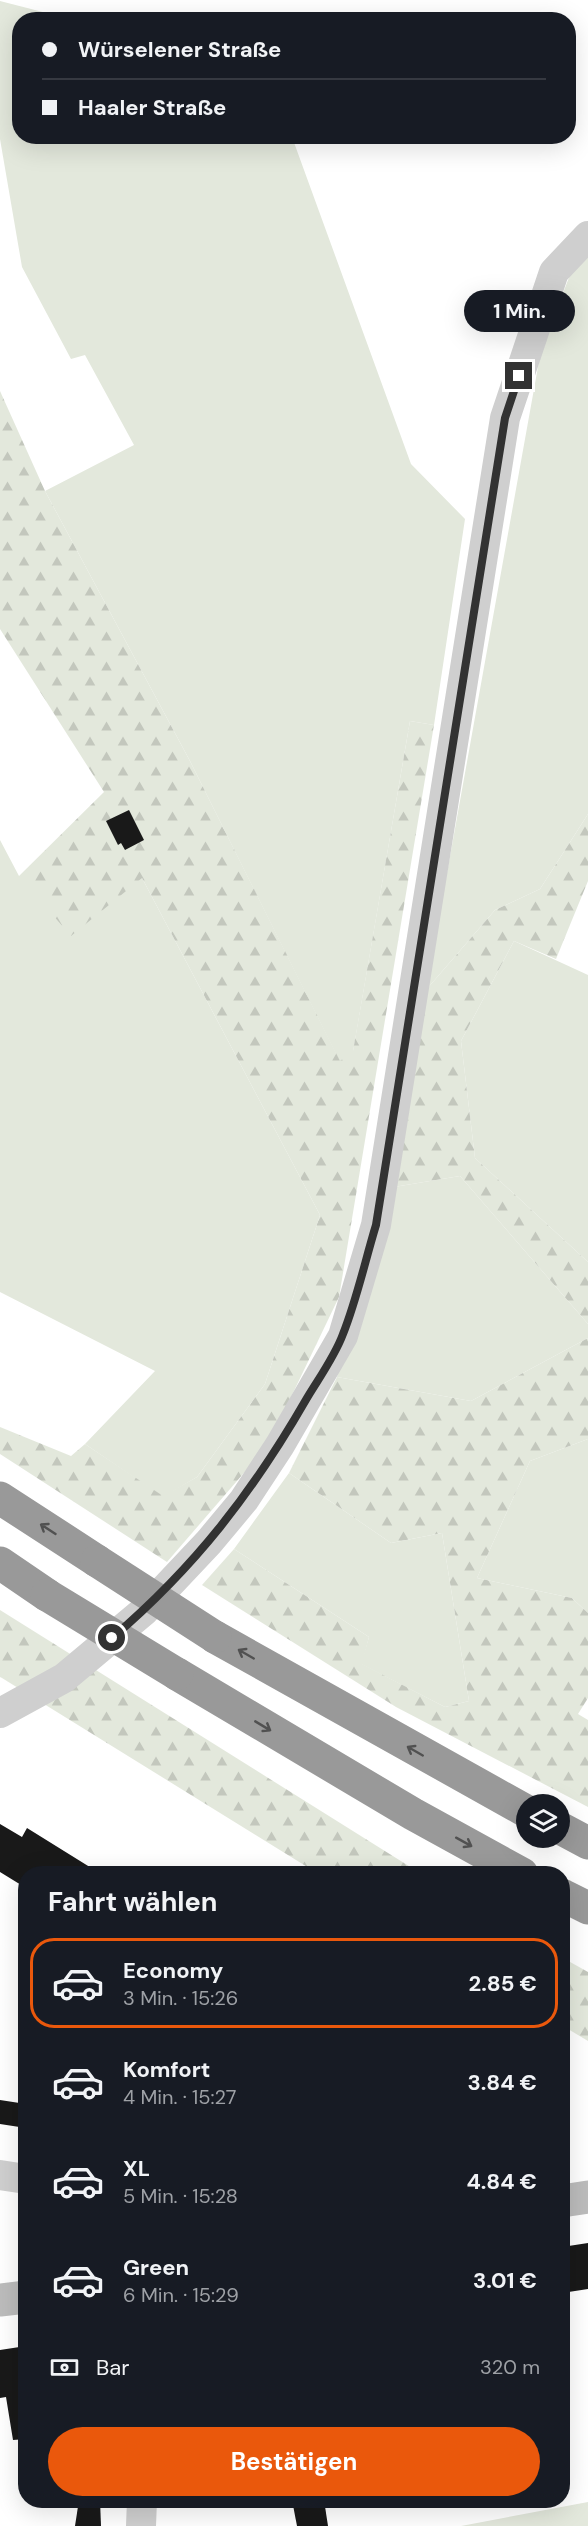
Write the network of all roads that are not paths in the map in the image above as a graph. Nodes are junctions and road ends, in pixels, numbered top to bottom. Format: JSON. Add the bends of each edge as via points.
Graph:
{"nodes":[{"id":1,"x":588,"y":236,"type":"edge"},
{"id":2,"x":0,"y":1498,"type":"edge"},
{"id":3,"x":0,"y":1563,"type":"edge"},
{"id":4,"x":0,"y":1713,"type":"edge"},
{"id":5,"x":516,"y":1805,"type":"edge"},
{"id":6,"x":570,"y":1833,"type":"edge"},
{"id":7,"x":588,"y":1843,"type":"edge"},
{"id":8,"x":507,"y":1866,"type":"edge"},
{"id":9,"x":570,"y":1899,"type":"edge"},
{"id":10,"x":588,"y":1908,"type":"edge"},
{"id":11,"x":0,"y":2175,"type":"edge"},
{"id":12,"x":18,"y":2178,"type":"edge"},
{"id":13,"x":588,"y":2197,"type":"edge"},
{"id":14,"x":570,"y":2200,"type":"edge"},
{"id":15,"x":18,"y":2298,"type":"edge"},
{"id":16,"x":0,"y":2300,"type":"edge"},
{"id":17,"x":142,"y":2508,"type":"edge"},
{"id":18,"x":141,"y":2526,"type":"edge"}],
"edges":[{"from":1,"to":4,"type":"street","via":[[554,272],[505,418],[376,1225],[343,1336],[280,1445],[244,1500],[209,1542],[144,1611],[64,1678]]},
{"from":5,"to":2,"type":"highway","one_way":true,"bridge":true,"via":[[215,1637]]},
{"from":3,"to":8,"type":"highway","one_way":true,"bridge":true,"via":[[177,1674]]},
{"from":6,"to":7,"type":"highway"},
{"from":9,"to":10,"type":"highway"},
{"from":11,"to":12,"type":"street"},
{"from":13,"to":14,"type":"main road"},
{"from":15,"to":16,"type":"main road"},
{"from":17,"to":18,"type":"street"}]}
